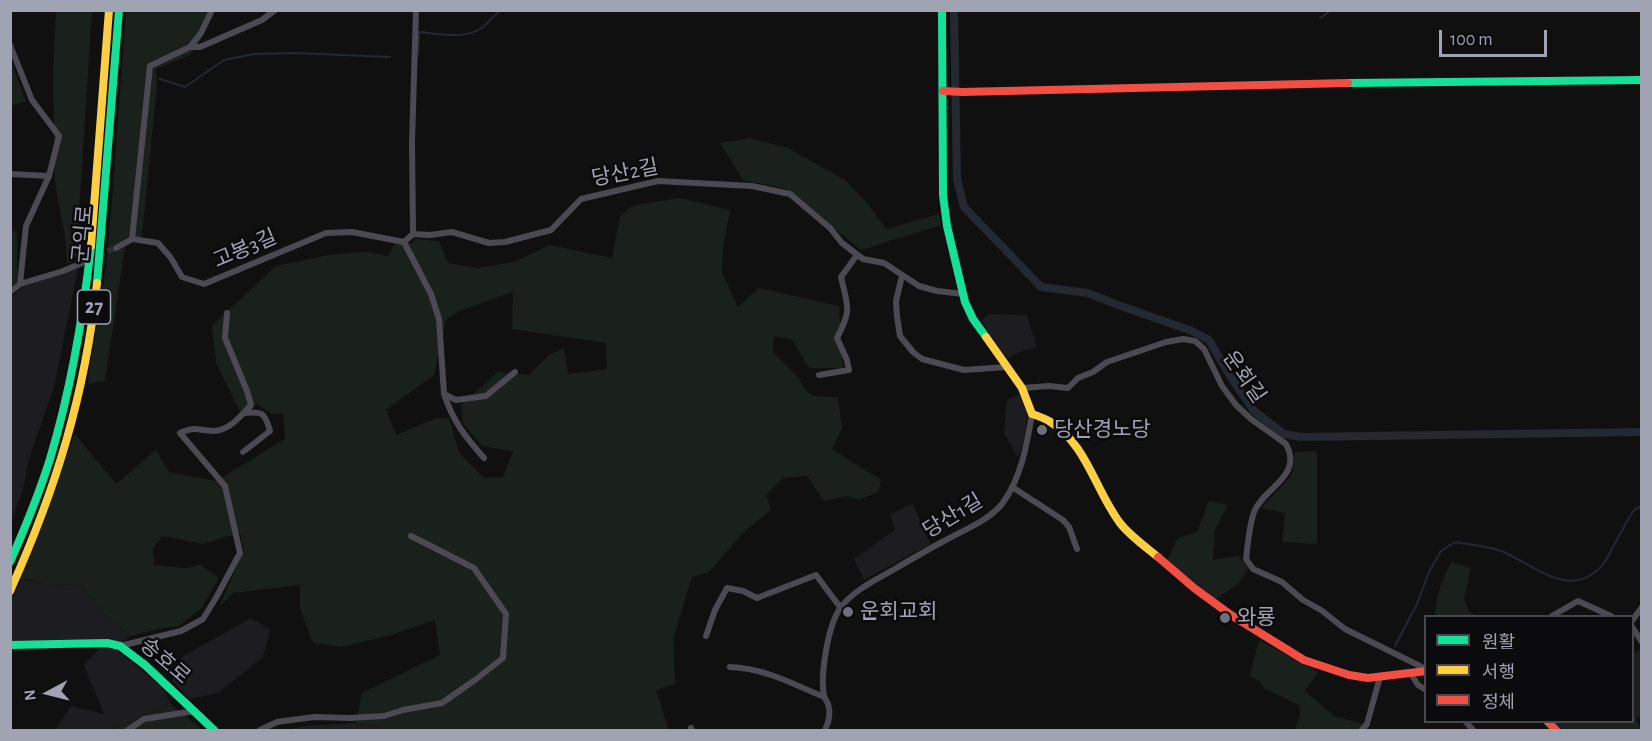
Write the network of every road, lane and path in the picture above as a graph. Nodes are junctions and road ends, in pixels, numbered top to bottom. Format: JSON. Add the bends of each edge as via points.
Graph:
{"nodes":[{"id":1,"x":108,"y":10,"type":"edge"},
{"id":2,"x":118,"y":10,"type":"edge"},
{"id":3,"x":212,"y":10,"type":"edge"},
{"id":4,"x":275,"y":10,"type":"edge"},
{"id":5,"x":416,"y":10,"type":"edge"},
{"id":6,"x":942,"y":10,"type":"edge"},
{"id":7,"x":10,"y":45,"type":"edge"},
{"id":8,"x":190,"y":47,"type":"junction"},
{"id":9,"x":1641,"y":80,"type":"edge"},
{"id":10,"x":946,"y":92,"type":"junction"},
{"id":11,"x":10,"y":174,"type":"edge"},
{"id":12,"x":48,"y":176,"type":"junction"},
{"id":13,"x":413,"y":234,"type":"junction"},
{"id":14,"x":132,"y":239,"type":"junction"},
{"id":15,"x":404,"y":242,"type":"junction"},
{"id":16,"x":116,"y":248,"type":"tunnel mouth"},
{"id":17,"x":857,"y":255,"type":"junction"},
{"id":18,"x":82,"y":263,"type":"dead end"},
{"id":19,"x":902,"y":276,"type":"junction"},
{"id":20,"x":20,"y":284,"type":"junction"},
{"id":21,"x":10,"y":292,"type":"edge"},
{"id":22,"x":963,"y":294,"type":"junction"},
{"id":23,"x":227,"y":313,"type":"dead end"},
{"id":24,"x":1007,"y":367,"type":"junction"},
{"id":25,"x":515,"y":372,"type":"dead end"},
{"id":26,"x":819,"y":375,"type":"dead end"},
{"id":27,"x":1022,"y":388,"type":"junction"},
{"id":28,"x":444,"y":394,"type":"junction"},
{"id":29,"x":243,"y":413,"type":"junction"},
{"id":30,"x":1032,"y":414,"type":"junction"},
{"id":31,"x":243,"y":452,"type":"dead end"},
{"id":32,"x":484,"y":458,"type":"dead end"},
{"id":33,"x":1012,"y":487,"type":"junction"},
{"id":34,"x":411,"y":536,"type":"dead end"},
{"id":35,"x":1077,"y":549,"type":"dead end"},
{"id":36,"x":10,"y":562,"type":"edge"},
{"id":37,"x":10,"y":591,"type":"edge"},
{"id":38,"x":840,"y":607,"type":"junction"},
{"id":39,"x":1554,"y":615,"type":"edge"},
{"id":40,"x":1609,"y":615,"type":"edge"},
{"id":41,"x":705,"y":636,"type":"dead end"},
{"id":42,"x":10,"y":645,"type":"edge"},
{"id":43,"x":120,"y":646,"type":"junction"},
{"id":44,"x":730,"y":668,"type":"dead end"},
{"id":45,"x":1424,"y":669,"type":"edge"},
{"id":46,"x":1424,"y":670,"type":"edge"},
{"id":47,"x":1411,"y":674,"type":"junction"},
{"id":48,"x":1380,"y":677,"type":"junction"},
{"id":49,"x":1424,"y":689,"type":"edge"},
{"id":50,"x":825,"y":697,"type":"junction"},
{"id":51,"x":195,"y":711,"type":"junction"},
{"id":52,"x":128,"y":730,"type":"edge"},
{"id":53,"x":214,"y":730,"type":"edge"},
{"id":54,"x":260,"y":730,"type":"edge"},
{"id":55,"x":825,"y":730,"type":"edge"},
{"id":56,"x":1362,"y":730,"type":"edge"}],
"edges":[{"from":1,"to":36,"type":"main road","name":"군익로","number":"27","via":[[91,247],[80,332],[50,458]]},
{"from":2,"to":37,"type":"main road","name":"군익로","number":"27","via":[[102,235],[86,359],[55,477]]},
{"from":3,"to":8,"type":"street"},
{"from":4,"to":8,"type":"street","via":[[211,43]]},
{"from":5,"to":13,"type":"street"},
{"from":6,"to":10,"type":"main road"},
{"from":7,"to":12,"type":"street","via":[[32,100],[59,136]]},
{"from":8,"to":14,"type":"street","via":[[150,66]]},
{"from":9,"to":10,"type":"main road"},
{"from":10,"to":22,"type":"main road","via":[[943,195]]},
{"from":11,"to":12,"type":"street"},
{"from":12,"to":20,"type":"street","via":[[26,226]]},
{"from":13,"to":15,"type":"street"},
{"from":13,"to":17,"type":"street","name":"당산2길","via":[[452,232],[489,243],[505,242],[551,230],[581,199],[658,181],[752,186],[790,194]]},
{"from":14,"to":15,"type":"street","name":"고봉3길","via":[[158,243],[182,277],[204,284],[326,233],[352,232]]},
{"from":14,"to":16,"type":"street"},
{"from":15,"to":28,"type":"street","via":[[431,294],[439,319]]},
{"from":17,"to":19,"type":"street","name":"당산2길","via":[[884,263]]},
{"from":17,"to":26,"type":"street","via":[[841,277],[848,308],[837,338],[849,370]]},
{"from":18,"to":20,"type":"street"},
{"from":19,"to":22,"type":"street","name":"당산2길","via":[[919,286]]},
{"from":19,"to":24,"type":"street","via":[[897,316],[900,336],[913,352],[922,359],[964,370]]},
{"from":20,"to":21,"type":"street"},
{"from":22,"to":24,"type":"main road","via":[[973,319]]},
{"from":23,"to":29,"type":"street","via":[[225,338],[251,405]]},
{"from":24,"to":27,"type":"main road"},
{"from":25,"to":28,"type":"street","via":[[486,396],[456,400]]},
{"from":27,"to":30,"type":"main road"},
{"from":27,"to":45,"type":"street","name":"운회길","via":[[1068,388],[1107,362],[1166,342],[1195,341],[1204,349],[1236,405],[1288,448],[1287,472],[1254,510],[1246,559],[1250,565],[1282,582],[1345,629]]},
{"from":28,"to":32,"type":"street","via":[[459,429]]},
{"from":29,"to":31,"type":"street","via":[[264,415],[270,431]]},
{"from":29,"to":43,"type":"street","via":[[235,422],[216,431],[193,428],[180,433],[225,486],[240,553],[203,619],[181,631]]},
{"from":30,"to":33,"type":"street","name":"당산1길"},
{"from":30,"to":48,"type":"main road","name":"운회길","via":[[1049,421],[1069,437],[1122,525],[1194,588],[1304,660],[1349,675]]},
{"from":33,"to":35,"type":"street","via":[[1063,520]]},
{"from":33,"to":38,"type":"street","name":"당산1길","via":[[1002,503],[982,520],[880,578]]},
{"from":34,"to":54,"type":"street","via":[[474,568],[506,615],[503,658],[442,703],[384,716],[314,717]]},
{"from":38,"to":41,"type":"street","via":[[816,575],[757,598],[727,588]]},
{"from":38,"to":50,"type":"street","name":"당산1길","via":[[827,644]]},
{"from":39,"to":40,"type":"street","via":[[1578,601]]},
{"from":42,"to":43,"type":"main road","name":"송호로"},
{"from":43,"to":51,"type":"main road","name":"송호로"},
{"from":44,"to":50,"type":"street","via":[[763,671]]},
{"from":46,"to":47,"type":"main road","name":"운회길"},
{"from":47,"to":48,"type":"main road","name":"운회길"},
{"from":47,"to":49,"type":"street"},
{"from":48,"to":56,"type":"street"},
{"from":50,"to":55,"type":"street","name":"당산1길","via":[[829,707]]},
{"from":51,"to":52,"type":"street","via":[[144,719]]},
{"from":51,"to":53,"type":"main road","name":"송호로"}]}
